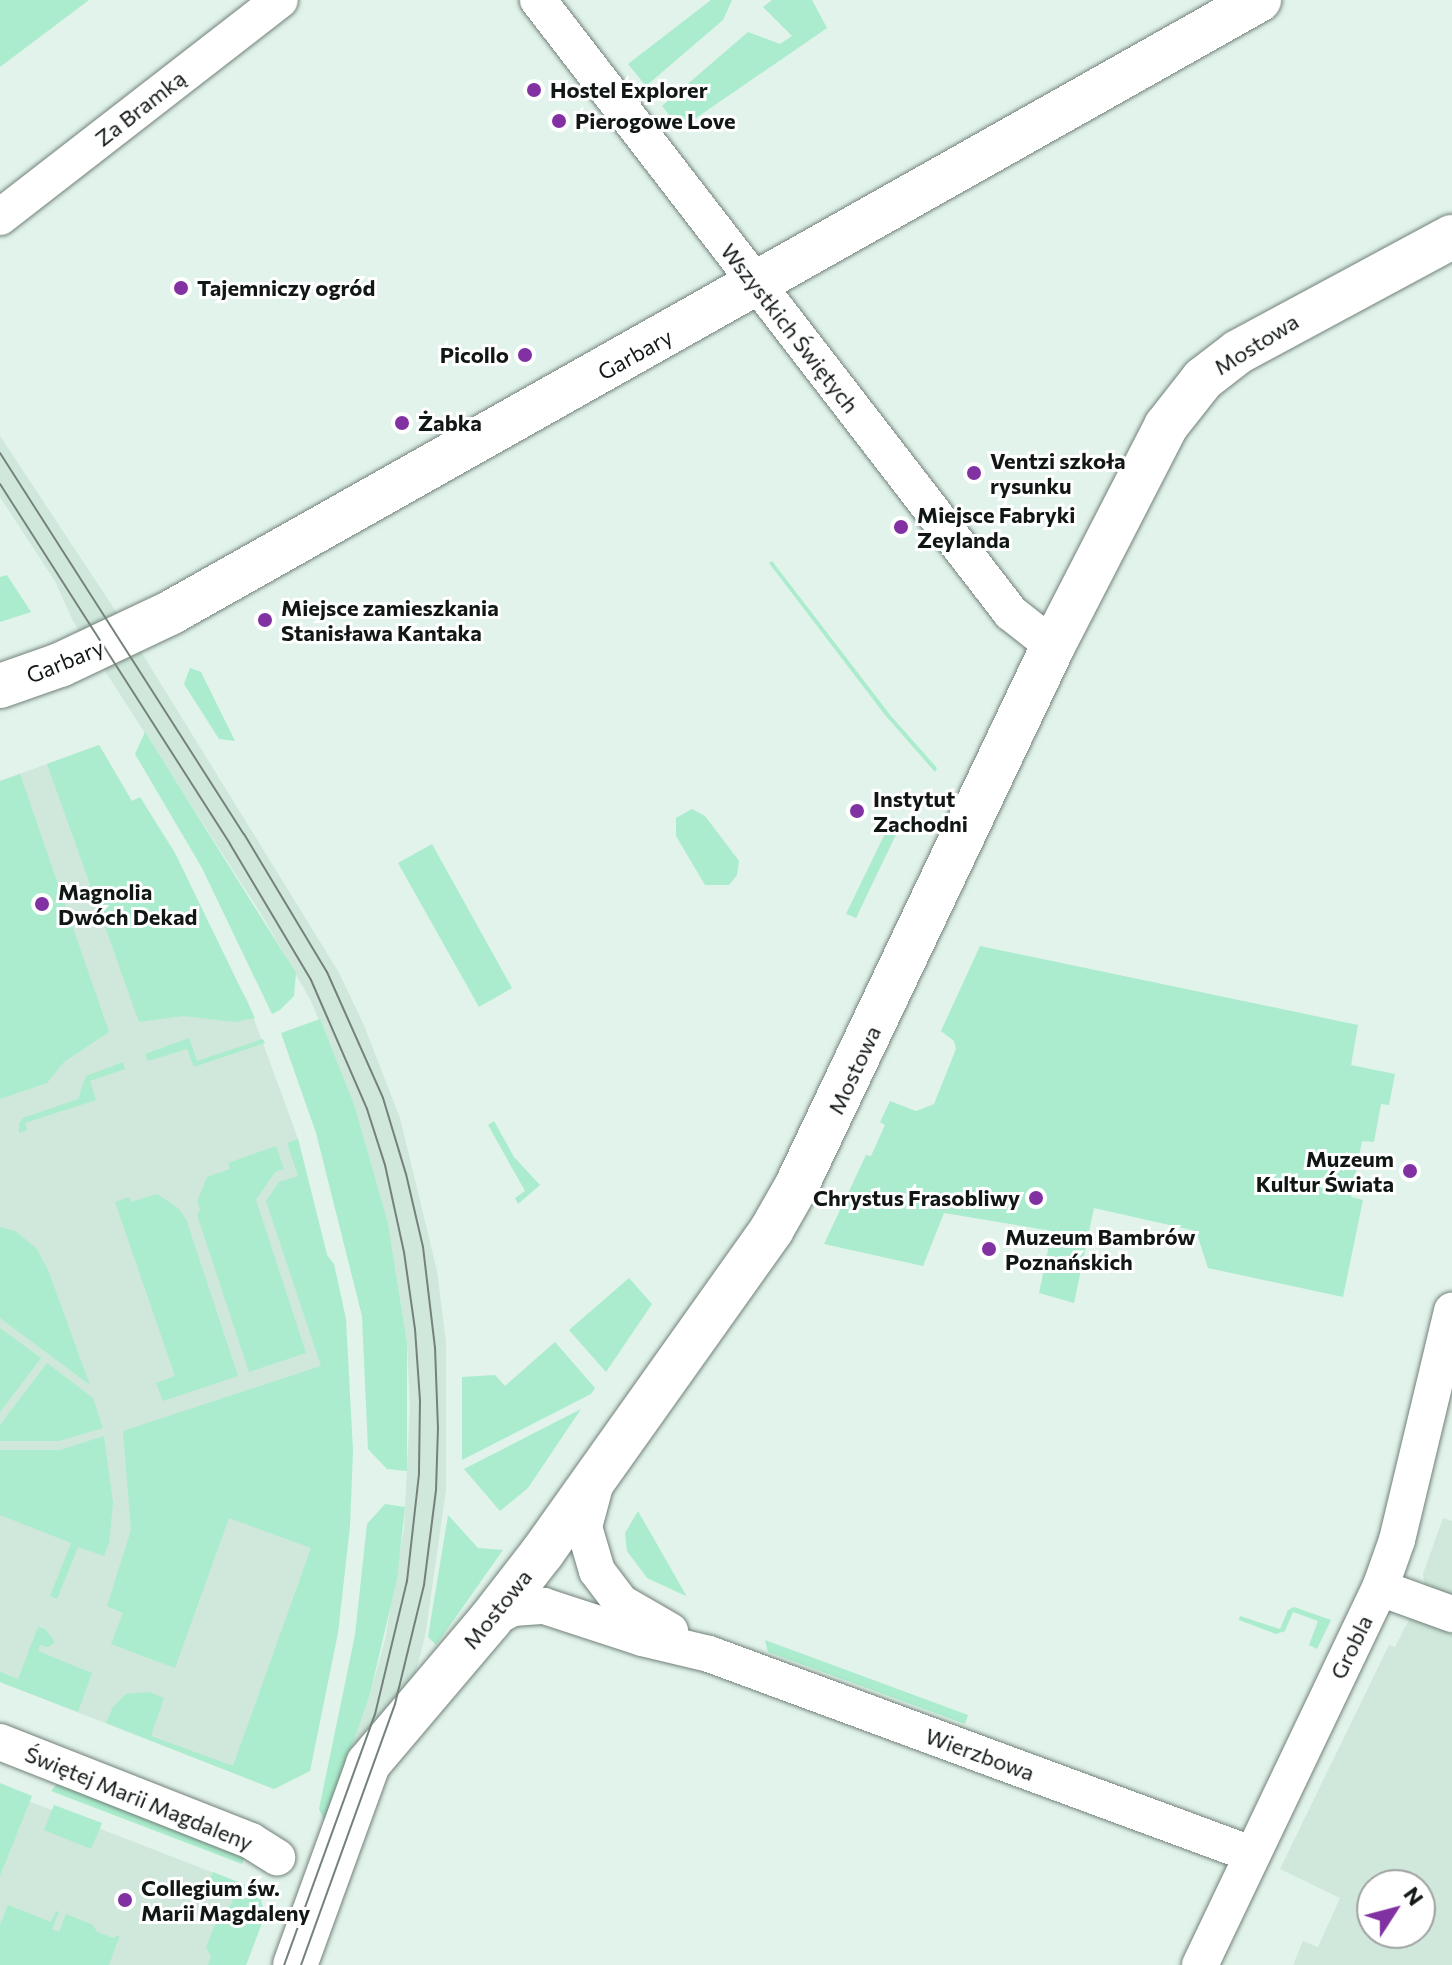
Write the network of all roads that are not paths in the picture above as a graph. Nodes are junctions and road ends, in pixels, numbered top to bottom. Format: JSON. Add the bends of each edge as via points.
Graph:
{"nodes":[{"id":1,"x":280,"y":0,"type":"edge"},
{"id":2,"x":538,"y":0,"type":"edge"},
{"id":3,"x":1259,"y":0,"type":"edge"},
{"id":4,"x":0,"y":217,"type":"edge"},
{"id":5,"x":1452,"y":237,"type":"edge"},
{"id":6,"x":757,"y":285,"type":"junction"},
{"id":7,"x":1053,"y":646,"type":"junction"},
{"id":8,"x":0,"y":686,"type":"edge"},
{"id":9,"x":1452,"y":1311,"type":"edge"},
{"id":10,"x":598,"y":1474,"type":"junction"},
{"id":11,"x":1380,"y":1588,"type":"junction"},
{"id":12,"x":1452,"y":1614,"type":"edge"},
{"id":13,"x":490,"y":1620,"type":"junction"},
{"id":14,"x":709,"y":1654,"type":"junction"},
{"id":15,"x":0,"y":1742,"type":"edge"},
{"id":16,"x":1251,"y":1854,"type":"junction"},
{"id":17,"x":277,"y":1857,"type":"dead end"},
{"id":18,"x":295,"y":1965,"type":"edge"},
{"id":19,"x":1200,"y":1965,"type":"edge"}],
"edges":[{"from":1,"to":4,"type":"street","name":"Za Bramką"},
{"from":2,"to":6,"type":"street","name":"Wszystkich Świętych"},
{"from":3,"to":6,"type":"street","name":"Garbary"},
{"from":5,"to":7,"type":"street","name":"Mostowa","via":[[1270,332],[1203,379],[1160,436]]},
{"from":6,"to":7,"type":"street","name":"Wszystkich Świętych","via":[[1011,613]]},
{"from":6,"to":8,"type":"street","name":"Garbary","via":[[170,613],[60,665]]},
{"from":7,"to":10,"type":"street","name":"Mostowa","via":[[796,1187],[772,1229]]},
{"from":9,"to":11,"type":"street","name":"Grobla","via":[[1397,1540]]},
{"from":10,"to":13,"type":"street","name":"Mostowa"},
{"from":10,"to":14,"type":"street","name":"Wierzbowa","via":[[584,1527],[597,1571],[620,1602]]},
{"from":11,"to":12,"type":"street"},
{"from":11,"to":16,"type":"street","name":"Grobla"},
{"from":13,"to":14,"type":"street","name":"Wierzbowa","via":[[513,1608],[544,1606]]},
{"from":13,"to":18,"type":"street","name":"Mostowa","via":[[368,1764]]},
{"from":14,"to":16,"type":"street","name":"Wierzbowa"},
{"from":15,"to":17,"type":"street","name":"Świętej Marii Magdaleny","via":[[251,1841]]},
{"from":16,"to":19,"type":"street","name":"Grobla"}]}
